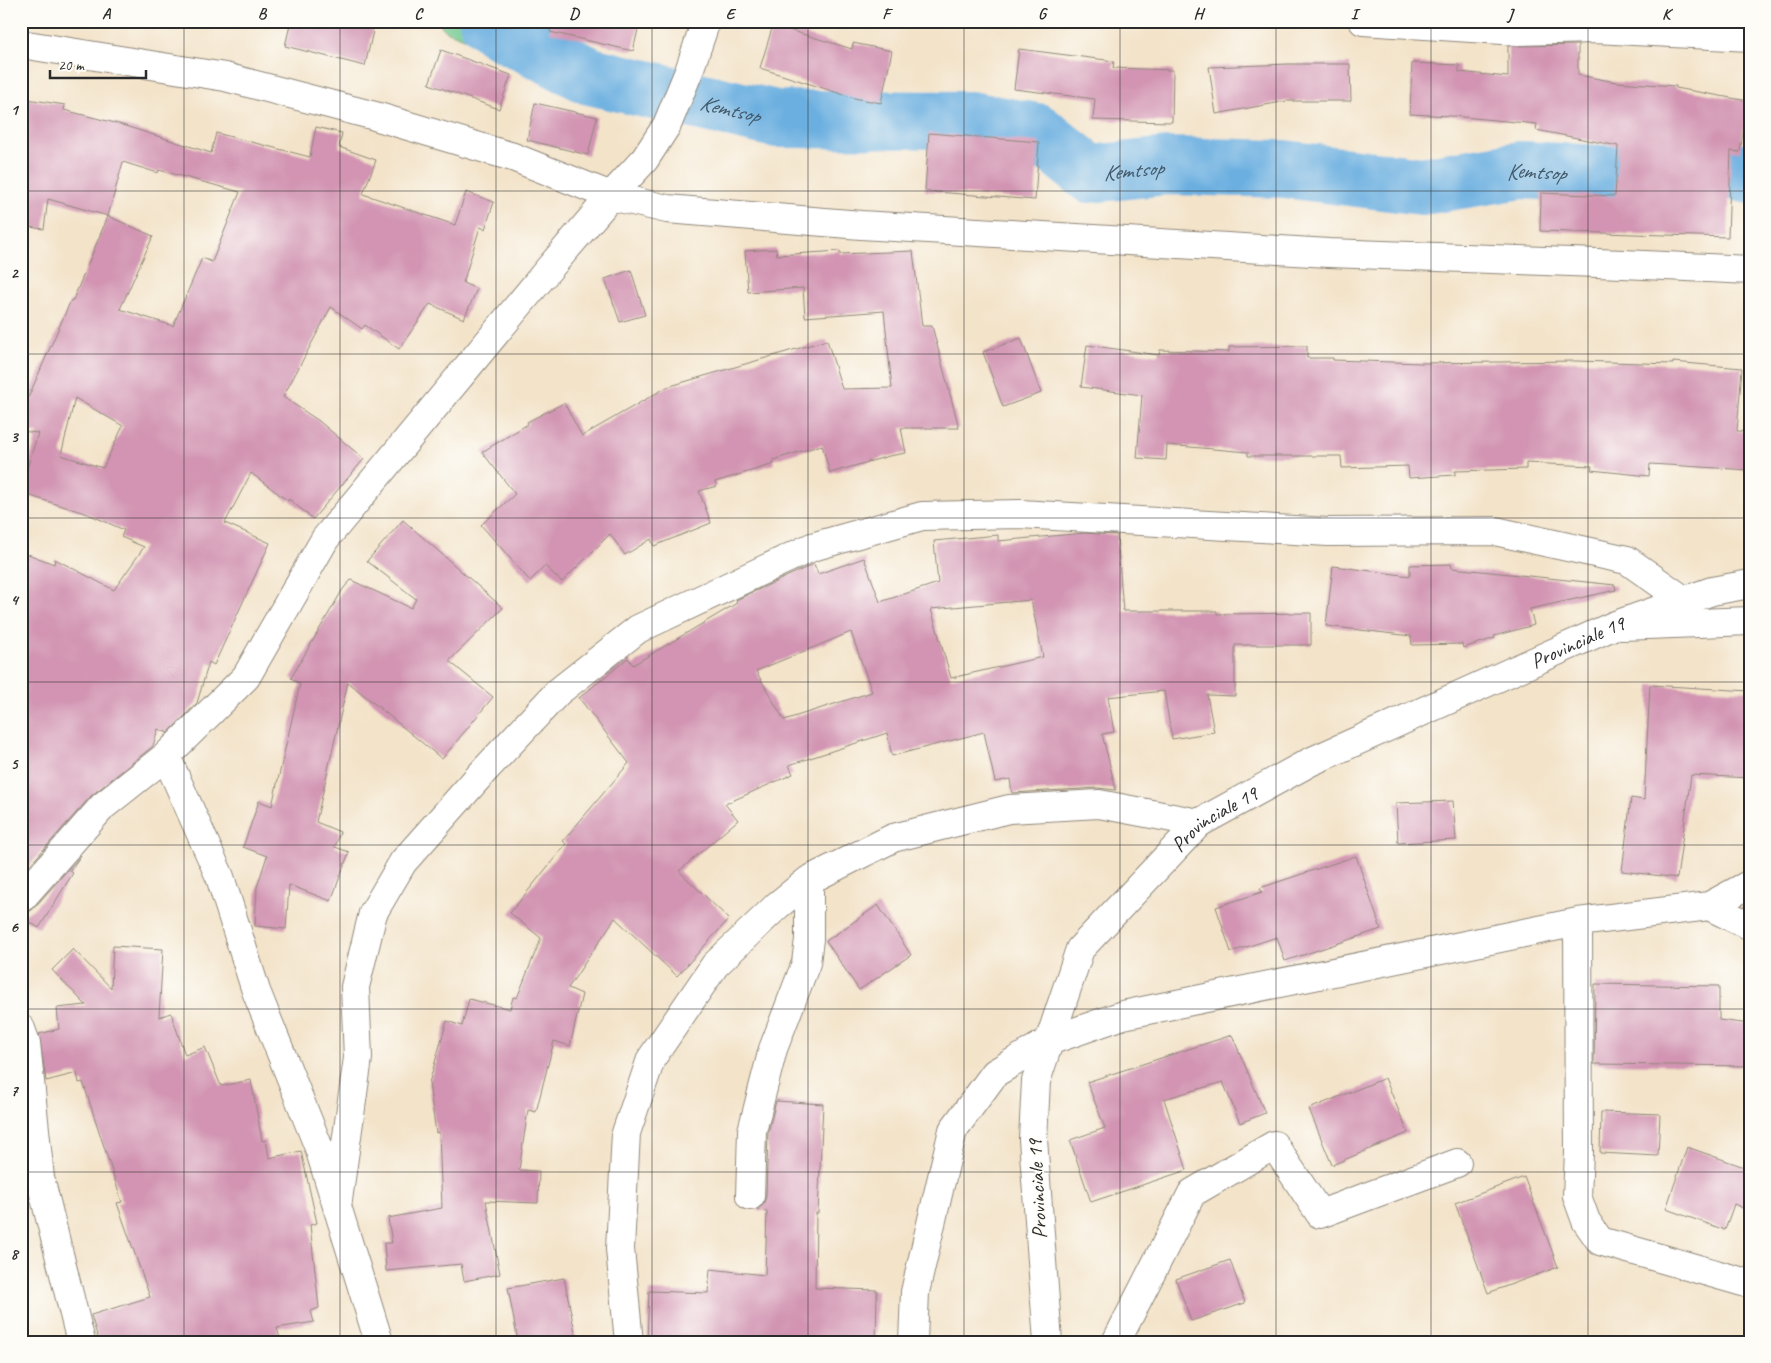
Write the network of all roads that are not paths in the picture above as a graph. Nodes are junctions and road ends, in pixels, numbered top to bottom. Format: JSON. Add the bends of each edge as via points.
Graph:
{"nodes":[{"id":1,"x":706,"y":21,"type":"edge"},
{"id":2,"x":1363,"y":21,"type":"edge"},
{"id":3,"x":1750,"y":37,"type":"edge"},
{"id":4,"x":21,"y":44,"type":"edge"},
{"id":5,"x":611,"y":196,"type":"junction"},
{"id":6,"x":1750,"y":270,"type":"edge"},
{"id":7,"x":1750,"y":584,"type":"edge"},
{"id":8,"x":1686,"y":601,"type":"junction"},
{"id":9,"x":1750,"y":621,"type":"edge"},
{"id":10,"x":1612,"y":626,"type":"junction"},
{"id":11,"x":166,"y":756,"type":"junction"},
{"id":12,"x":1198,"y":824,"type":"junction"},
{"id":13,"x":809,"y":880,"type":"junction"},
{"id":14,"x":1750,"y":884,"type":"edge"},
{"id":15,"x":21,"y":898,"type":"edge"},
{"id":16,"x":1709,"y":906,"type":"junction"},
{"id":17,"x":1578,"y":922,"type":"junction"},
{"id":18,"x":1750,"y":926,"type":"edge"},
{"id":19,"x":21,"y":1029,"type":"edge"},
{"id":20,"x":1049,"y":1041,"type":"junction"},
{"id":21,"x":1457,"y":1163,"type":"dead end"},
{"id":22,"x":750,"y":1196,"type":"dead end"},
{"id":23,"x":337,"y":1207,"type":"junction"},
{"id":24,"x":1750,"y":1284,"type":"edge"},
{"id":25,"x":81,"y":1342,"type":"edge"},
{"id":26,"x":378,"y":1342,"type":"edge"},
{"id":27,"x":628,"y":1342,"type":"edge"},
{"id":28,"x":913,"y":1342,"type":"edge"},
{"id":29,"x":1048,"y":1342,"type":"edge"},
{"id":30,"x":1116,"y":1342,"type":"edge"}],
"edges":[{"from":1,"to":5,"type":"street","via":[[667,125],[645,160]]},
{"from":2,"to":3,"type":"street","via":[[1518,31],[1595,30]]},
{"from":4,"to":5,"type":"street","via":[[225,77],[375,116],[513,157]]},
{"from":5,"to":6,"type":"street","via":[[667,209],[860,225],[1329,253]]},
{"from":5,"to":11,"type":"street","via":[[325,539],[246,677]]},
{"from":7,"to":8,"type":"street","name":"Provinciale 19","via":[[1712,591]]},
{"from":8,"to":10,"type":"street","name":"Provinciale 19"},
{"from":8,"to":23,"type":"street","via":[[1627,560],[1495,531],[1328,532],[1020,514],[922,516],[812,547],[638,629],[558,692],[403,862],[373,913],[355,987],[358,1058]]},
{"from":9,"to":10,"type":"street"},
{"from":10,"to":12,"type":"street","name":"Provinciale 19","via":[[1310,762]]},
{"from":11,"to":15,"type":"street","via":[[103,806]]},
{"from":11,"to":23,"type":"street","via":[[220,876],[256,992],[319,1148]]},
{"from":12,"to":13,"type":"street","via":[[1099,804],[1010,810],[893,838]]},
{"from":12,"to":20,"type":"street","name":"Provinciale 19","via":[[1080,949]]},
{"from":13,"to":22,"type":"street","via":[[806,963],[773,1049],[752,1130]]},
{"from":13,"to":27,"type":"street","via":[[715,965],[652,1059],[626,1133],[620,1249]]},
{"from":14,"to":16,"type":"street"},
{"from":16,"to":17,"type":"street"},
{"from":16,"to":18,"type":"street"},
{"from":17,"to":20,"type":"street","via":[[1123,1015]]},
{"from":17,"to":24,"type":"street","via":[[1577,1196],[1586,1221],[1600,1241]]},
{"from":19,"to":25,"type":"street","via":[[26,1042],[40,1178]]},
{"from":20,"to":28,"type":"street","via":[[995,1073],[953,1130],[915,1292]]},
{"from":20,"to":29,"type":"street","name":"Provinciale 19","via":[[1036,1081],[1033,1139]]},
{"from":21,"to":30,"type":"street","via":[[1320,1214],[1274,1145],[1192,1193]]},
{"from":23,"to":26,"type":"street"}]}
